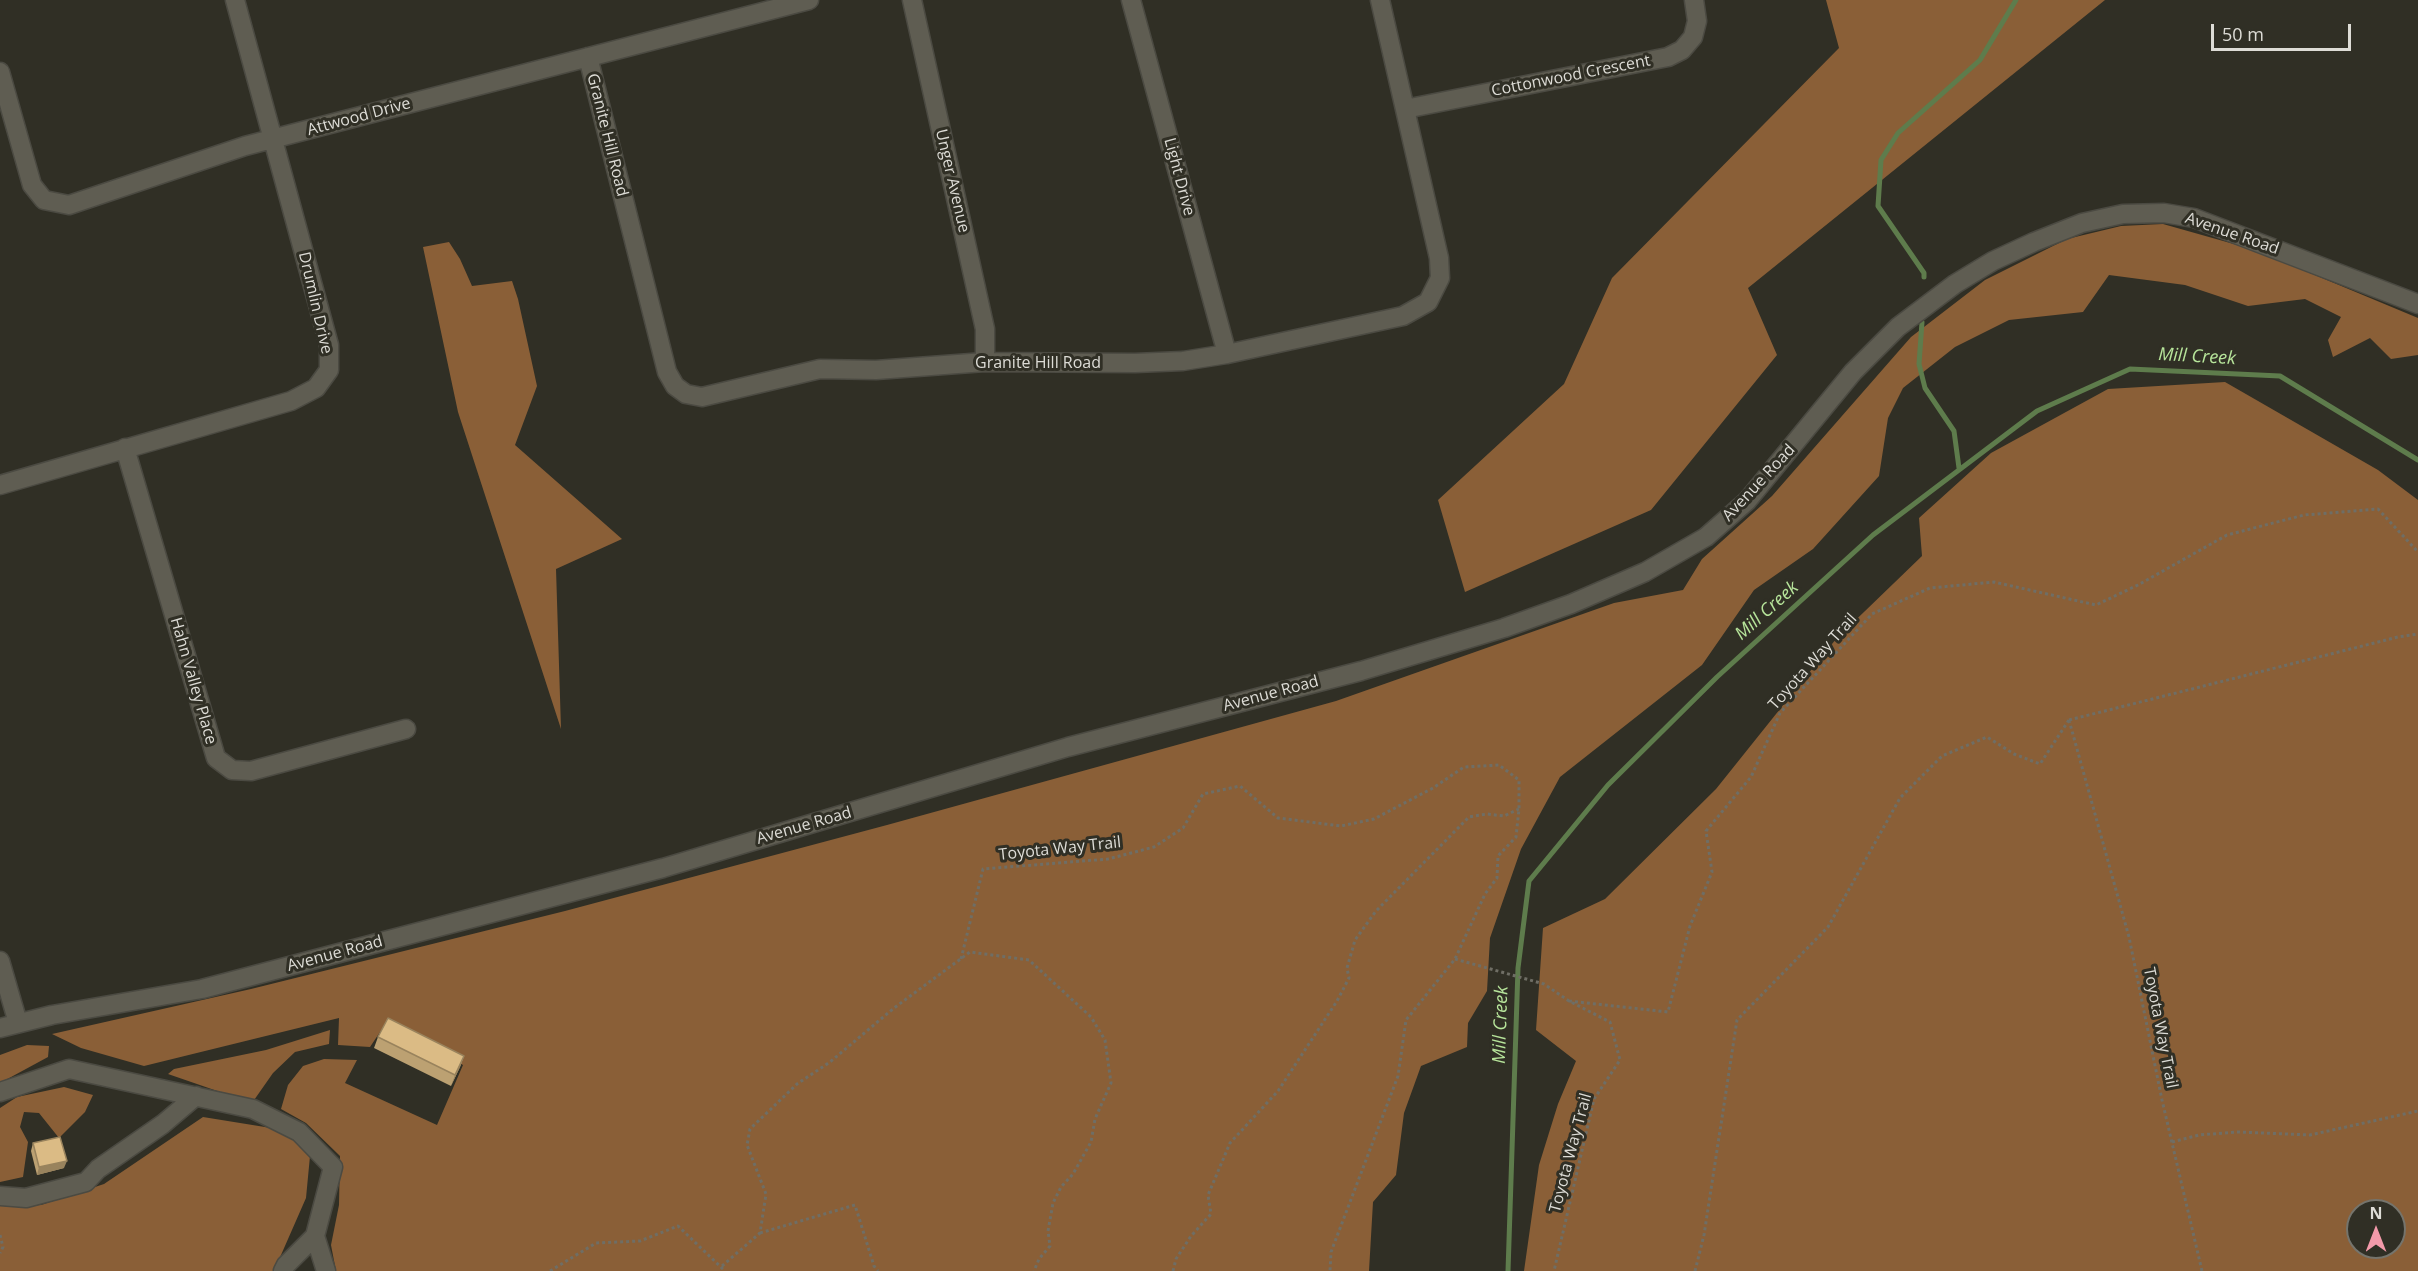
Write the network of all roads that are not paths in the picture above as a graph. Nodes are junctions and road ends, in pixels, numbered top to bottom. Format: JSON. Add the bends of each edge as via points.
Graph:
{"nodes":[{"id":1,"x":235,"y":0,"type":"edge"},
{"id":2,"x":809,"y":0,"type":"edge"},
{"id":3,"x":912,"y":0,"type":"edge"},
{"id":4,"x":1131,"y":0,"type":"edge"},
{"id":5,"x":1380,"y":0,"type":"edge"},
{"id":6,"x":1694,"y":0,"type":"edge"},
{"id":7,"x":588,"y":57,"type":"junction"},
{"id":8,"x":0,"y":72,"type":"edge"},
{"id":9,"x":1405,"y":109,"type":"junction"},
{"id":10,"x":274,"y":139,"type":"junction"},
{"id":11,"x":2418,"y":304,"type":"edge"},
{"id":12,"x":1227,"y":354,"type":"junction"},
{"id":13,"x":985,"y":362,"type":"junction"},
{"id":14,"x":125,"y":448,"type":"junction"},
{"id":15,"x":0,"y":485,"type":"edge"},
{"id":16,"x":406,"y":729,"type":"dead end"},
{"id":17,"x":0,"y":961,"type":"edge"},
{"id":18,"x":18,"y":1023,"type":"junction"},
{"id":19,"x":0,"y":1028,"type":"edge"},
{"id":20,"x":0,"y":1092,"type":"edge"},
{"id":21,"x":196,"y":1096,"type":"junction"},
{"id":22,"x":0,"y":1196,"type":"edge"},
{"id":23,"x":315,"y":1236,"type":"junction"},
{"id":24,"x":283,"y":1271,"type":"edge"},
{"id":25,"x":326,"y":1271,"type":"edge"}],
"edges":[{"from":1,"to":10,"type":"street","name":"Drumlin Drive"},
{"from":2,"to":7,"type":"street","name":"Attwood Drive"},
{"from":3,"to":13,"type":"street","name":"Unger Avenue","via":[[985,329]]},
{"from":4,"to":12,"type":"street","name":"Light Drive"},
{"from":5,"to":9,"type":"street","name":"Granite Hill Road"},
{"from":6,"to":9,"type":"street","name":"Cottonwood Crescent","via":[[1697,21],[1693,37],[1682,50],[1668,57]]},
{"from":7,"to":10,"type":"street","name":"Attwood Drive"},
{"from":7,"to":13,"type":"street","name":"Granite Hill Road","via":[[667,372],[675,386],[686,394],[702,397],[820,369],[876,370]]},
{"from":8,"to":10,"type":"street","name":"Attwood Drive","via":[[32,185],[44,200],[69,205]]},
{"from":9,"to":12,"type":"street","name":"Granite Hill Road","via":[[1439,258],[1440,278],[1428,302],[1402,316]]},
{"from":10,"to":14,"type":"street","name":"Drumlin Drive","via":[[328,345],[329,370],[316,388],[291,401]]},
{"from":11,"to":18,"type":"street","name":"Avenue Road","via":[[2194,218],[2163,213],[2123,214],[2082,223],[1993,261],[1955,284],[1898,327],[1853,372],[1747,501],[1706,537],[1645,572],[1571,604],[1360,671],[1068,747],[663,867],[202,989]]},
{"from":12,"to":13,"type":"street","name":"Granite Hill Road","via":[[1135,363]]},
{"from":14,"to":15,"type":"street","name":"Drumlin Drive"},
{"from":14,"to":16,"type":"street","name":"Hahn Valley Place","via":[[216,758],[232,770],[251,771]]},
{"from":17,"to":18,"type":"street"},
{"from":18,"to":19,"type":"street","name":"Avenue Road"},
{"from":20,"to":21,"type":"street","via":[[69,1069]]},
{"from":21,"to":22,"type":"street","via":[[86,1182],[26,1198]]},
{"from":21,"to":23,"type":"street","via":[[253,1109],[299,1132],[333,1167]]},
{"from":23,"to":24,"type":"street"},
{"from":23,"to":25,"type":"street"}]}
